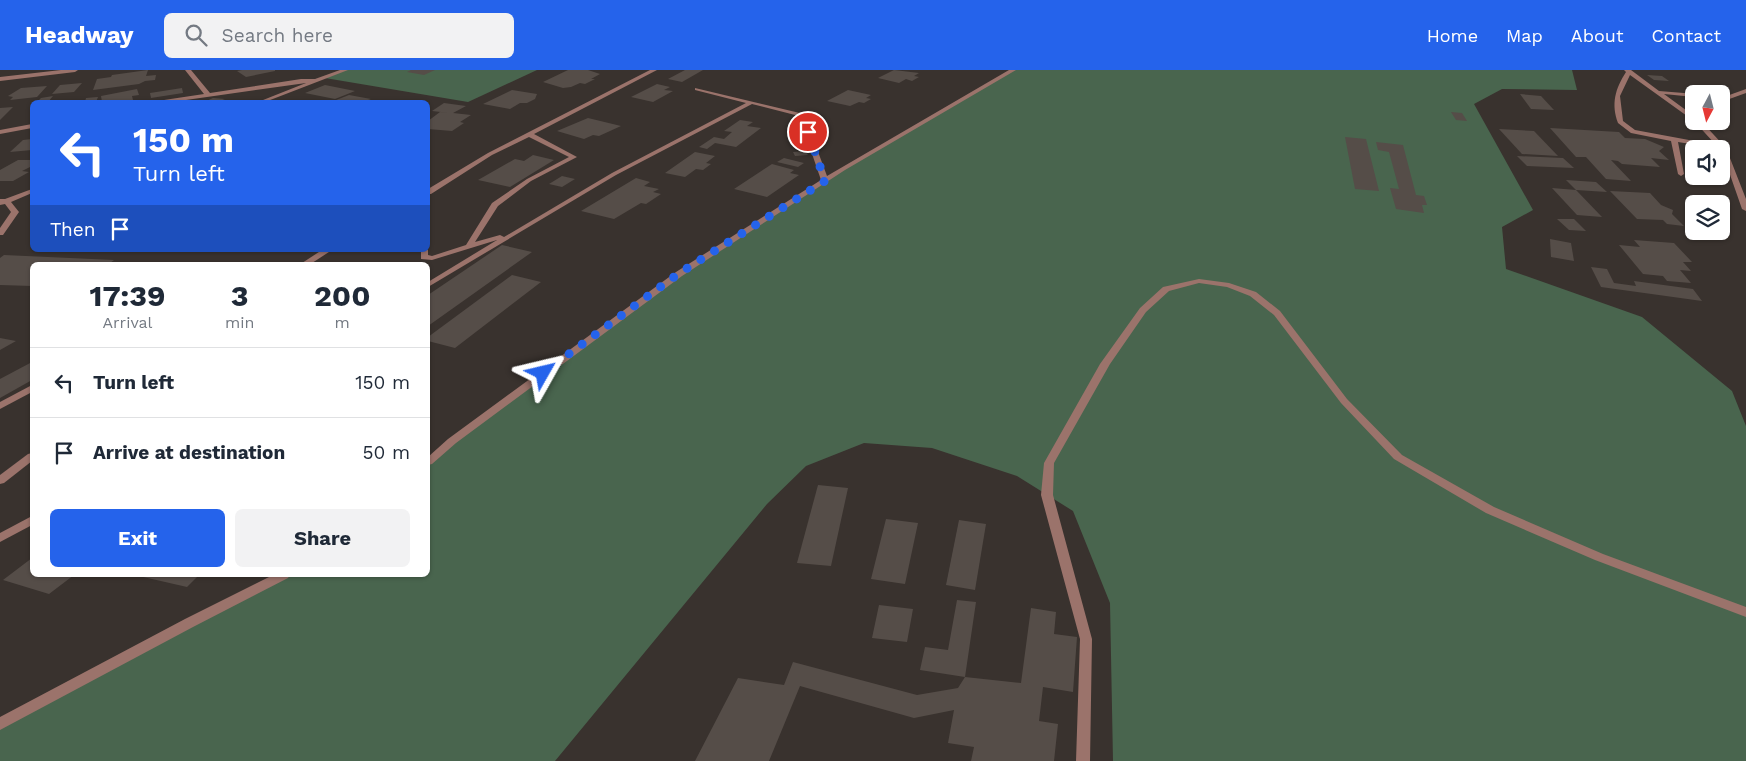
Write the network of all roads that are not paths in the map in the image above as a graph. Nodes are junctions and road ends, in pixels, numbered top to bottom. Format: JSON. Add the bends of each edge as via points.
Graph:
{"nodes":[{"id":1,"x":34,"y":70,"type":"edge"},
{"id":2,"x":75,"y":70,"type":"edge"},
{"id":3,"x":188,"y":70,"type":"edge"},
{"id":4,"x":342,"y":70,"type":"edge"},
{"id":5,"x":654,"y":70,"type":"edge"},
{"id":6,"x":1012,"y":70,"type":"edge"},
{"id":7,"x":1628,"y":71,"type":"edge"},
{"id":8,"x":0,"y":74,"type":"edge"},
{"id":9,"x":0,"y":79,"type":"edge"},
{"id":10,"x":318,"y":81,"type":"junction"},
{"id":11,"x":697,"y":89,"type":"dead end"},
{"id":12,"x":1746,"y":91,"type":"edge"},
{"id":13,"x":1659,"y":92,"type":"junction"},
{"id":14,"x":208,"y":94,"type":"junction"},
{"id":15,"x":1685,"y":94,"type":"edge"},
{"id":16,"x":1730,"y":96,"type":"edge"},
{"id":17,"x":175,"y":100,"type":"edge"},
{"id":18,"x":267,"y":100,"type":"edge"},
{"id":19,"x":750,"y":103,"type":"junction"},
{"id":20,"x":1685,"y":108,"type":"edge"},
{"id":21,"x":30,"y":126,"type":"edge"},
{"id":22,"x":1705,"y":130,"type":"edge"},
{"id":23,"x":0,"y":132,"type":"edge"},
{"id":24,"x":529,"y":134,"type":"junction"},
{"id":25,"x":1674,"y":140,"type":"junction"},
{"id":26,"x":1715,"y":140,"type":"edge"},
{"id":27,"x":1685,"y":142,"type":"edge"},
{"id":28,"x":1730,"y":167,"type":"edge"},
{"id":29,"x":1681,"y":174,"type":"dead end"},
{"id":30,"x":825,"y":181,"type":"junction"},
{"id":31,"x":430,"y":191,"type":"edge"},
{"id":32,"x":30,"y":192,"type":"edge"},
{"id":33,"x":2,"y":202,"type":"edge"},
{"id":34,"x":1746,"y":209,"type":"edge"},
{"id":35,"x":0,"y":233,"type":"edge"},
{"id":36,"x":516,"y":233,"type":"junction"},
{"id":37,"x":469,"y":246,"type":"junction"},
{"id":38,"x":325,"y":252,"type":"edge"},
{"id":39,"x":425,"y":252,"type":"edge"},
{"id":40,"x":308,"y":262,"type":"edge"},
{"id":41,"x":430,"y":285,"type":"edge"},
{"id":42,"x":30,"y":389,"type":"edge"},
{"id":43,"x":0,"y":406,"type":"edge"},
{"id":44,"x":30,"y":458,"type":"edge"},
{"id":45,"x":430,"y":460,"type":"edge"},
{"id":46,"x":0,"y":480,"type":"edge"},
{"id":47,"x":30,"y":521,"type":"edge"},
{"id":48,"x":0,"y":538,"type":"edge"},
{"id":49,"x":280,"y":577,"type":"edge"},
{"id":50,"x":1746,"y":612,"type":"edge"},
{"id":51,"x":0,"y":724,"type":"edge"},
{"id":52,"x":1084,"y":761,"type":"edge"}],
"edges":[{"from":1,"to":8,"type":"street"},
{"from":2,"to":9,"type":"street"},
{"from":3,"to":14,"type":"street"},
{"from":4,"to":10,"type":"street"},
{"from":5,"to":24,"type":"street"},
{"from":6,"to":30,"type":"street"},
{"from":7,"to":13,"type":"street"},
{"from":7,"to":25,"type":"street","via":[[1617,90],[1620,122],[1632,132]]},
{"from":10,"to":14,"type":"street"},
{"from":10,"to":18,"type":"street"},
{"from":11,"to":19,"type":"street"},
{"from":12,"to":16,"type":"street"},
{"from":13,"to":15,"type":"street"},
{"from":13,"to":20,"type":"street"},
{"from":14,"to":17,"type":"street"},
{"from":19,"to":30,"type":"street","via":[[802,115]]},
{"from":19,"to":36,"type":"street","via":[[614,174]]},
{"from":21,"to":23,"type":"street"},
{"from":22,"to":26,"type":"street"},
{"from":24,"to":31,"type":"street"},
{"from":24,"to":37,"type":"street","via":[[574,157],[530,180],[495,205]]},
{"from":25,"to":27,"type":"street"},
{"from":25,"to":29,"type":"street"},
{"from":28,"to":34,"type":"street"},
{"from":30,"to":45,"type":"street","via":[[650,294]]},
{"from":32,"to":33,"type":"street"},
{"from":33,"to":35,"type":"street","via":[[15,212]]},
{"from":36,"to":37,"type":"street"},
{"from":36,"to":41,"type":"street"},
{"from":37,"to":39,"type":"street","via":[[428,258],[424,257]]},
{"from":38,"to":40,"type":"street"},
{"from":42,"to":43,"type":"street"},
{"from":44,"to":46,"type":"street"},
{"from":47,"to":48,"type":"street"},
{"from":49,"to":51,"type":"street"},
{"from":50,"to":52,"type":"street","via":[[1599,557],[1490,510],[1398,457],[1344,401],[1277,314],[1253,294],[1229,285],[1199,281],[1166,289],[1143,310],[1105,364],[1049,463],[1047,495],[1086,639]]}]}
